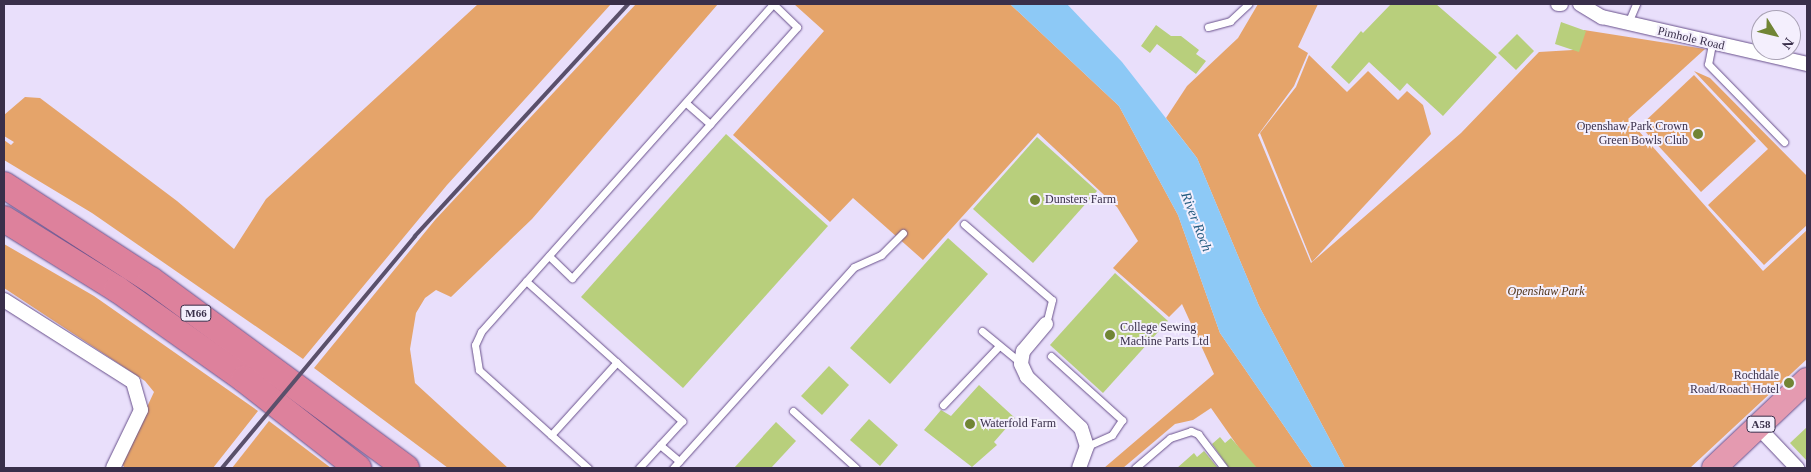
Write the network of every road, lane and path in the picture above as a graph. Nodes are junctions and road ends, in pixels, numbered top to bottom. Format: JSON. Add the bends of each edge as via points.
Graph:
{"nodes":[{"id":1,"x":1248,"y":4,"type":"edge"},
{"id":2,"x":1580,"y":4,"type":"edge"},
{"id":3,"x":1636,"y":4,"type":"edge"},
{"id":4,"x":1628,"y":24,"type":"junction"},
{"id":5,"x":1208,"y":27,"type":"dead end"},
{"id":6,"x":1712,"y":44,"type":"junction"},
{"id":7,"x":1807,"y":64,"type":"edge"},
{"id":8,"x":686,"y":103,"type":"junction"},
{"id":9,"x":710,"y":124,"type":"junction"},
{"id":10,"x":1784,"y":142,"type":"dead end"},
{"id":11,"x":4,"y":184,"type":"edge"},
{"id":12,"x":4,"y":219,"type":"edge"},
{"id":13,"x":964,"y":224,"type":"dead end"},
{"id":14,"x":903,"y":233,"type":"dead end"},
{"id":15,"x":549,"y":256,"type":"junction"},
{"id":16,"x":526,"y":281,"type":"junction"},
{"id":17,"x":4,"y":300,"type":"edge"},
{"id":18,"x":1046,"y":324,"type":"joint"},
{"id":19,"x":982,"y":331,"type":"dead end"},
{"id":20,"x":999,"y":346,"type":"junction"},
{"id":21,"x":1051,"y":356,"type":"dead end"},
{"id":22,"x":616,"y":362,"type":"junction"},
{"id":23,"x":1021,"y":364,"type":"junction"},
{"id":24,"x":1807,"y":380,"type":"edge"},
{"id":25,"x":943,"y":405,"type":"dead end"},
{"id":26,"x":793,"y":410,"type":"dead end"},
{"id":27,"x":1758,"y":427,"type":"junction"},
{"id":28,"x":551,"y":435,"type":"junction"},
{"id":29,"x":660,"y":445,"type":"junction"},
{"id":30,"x":1087,"y":446,"type":"junction"},
{"id":31,"x":383,"y":449,"type":"junction"},
{"id":32,"x":679,"y":461,"type":"junction"},
{"id":33,"x":113,"y":468,"type":"edge"},
{"id":34,"x":358,"y":468,"type":"edge"},
{"id":35,"x":406,"y":468,"type":"edge"},
{"id":36,"x":415,"y":468,"type":"edge"},
{"id":37,"x":588,"y":468,"type":"edge"},
{"id":38,"x":639,"y":468,"type":"edge"},
{"id":39,"x":673,"y":468,"type":"edge"},
{"id":40,"x":856,"y":468,"type":"edge"},
{"id":41,"x":1079,"y":468,"type":"edge"},
{"id":42,"x":1135,"y":468,"type":"edge"},
{"id":43,"x":1224,"y":468,"type":"edge"},
{"id":44,"x":1714,"y":468,"type":"edge"},
{"id":45,"x":1797,"y":468,"type":"edge"}],
"edges":[{"from":1,"to":5,"type":"lane","via":[[1230,21]]},
{"from":2,"to":4,"type":"street","name":"Pimhole Road","via":[[1602,17]]},
{"from":3,"to":4,"type":"lane"},
{"from":4,"to":6,"type":"street","name":"Pimhole Road"},
{"from":6,"to":7,"type":"street","name":"Pimhole Road"},
{"from":6,"to":10,"type":"lane","via":[[1708,64]]},
{"from":8,"to":9,"type":"lane"},
{"from":8,"to":9,"type":"lane","via":[[773,4],[797,27]]},
{"from":8,"to":15,"type":"lane"},
{"from":9,"to":15,"type":"lane","via":[[572,278]]},
{"from":11,"to":31,"type":"highway","number":"M66","via":[[151,280]]},
{"from":12,"to":34,"type":"highway","number":"M66","via":[[117,289],[244,380]]},
{"from":13,"to":18,"type":"lane","via":[[1052,300]]},
{"from":14,"to":32,"type":"lane","via":[[881,255],[854,267]]},
{"from":15,"to":16,"type":"lane"},
{"from":16,"to":22,"type":"lane"},
{"from":16,"to":28,"type":"lane","via":[[481,332],[475,345],[479,370]]},
{"from":17,"to":33,"type":"street","via":[[133,382],[141,410]]},
{"from":18,"to":23,"type":"street","via":[[1023,351]]},
{"from":19,"to":20,"type":"lane"},
{"from":20,"to":23,"type":"lane"},
{"from":20,"to":25,"type":"lane"},
{"from":21,"to":30,"type":"lane","via":[[1122,420],[1112,435]]},
{"from":22,"to":28,"type":"lane"},
{"from":22,"to":29,"type":"lane","via":[[682,421]]},
{"from":23,"to":30,"type":"street","via":[[1027,377],[1075,418]]},
{"from":24,"to":27,"type":"highway","number":"A58"},
{"from":26,"to":40,"type":"lane"},
{"from":27,"to":44,"type":"highway","number":"A58"},
{"from":27,"to":45,"type":"street"},
{"from":28,"to":37,"type":"lane"},
{"from":29,"to":32,"type":"lane"},
{"from":29,"to":38,"type":"lane"},
{"from":30,"to":41,"type":"street"},
{"from":31,"to":35,"type":"highway","number":"M66"},
{"from":31,"to":36,"type":"highway","number":"M66"},
{"from":32,"to":39,"type":"lane"},
{"from":42,"to":43,"type":"lane","via":[[1170,438],[1191,431],[1198,434]]}]}
